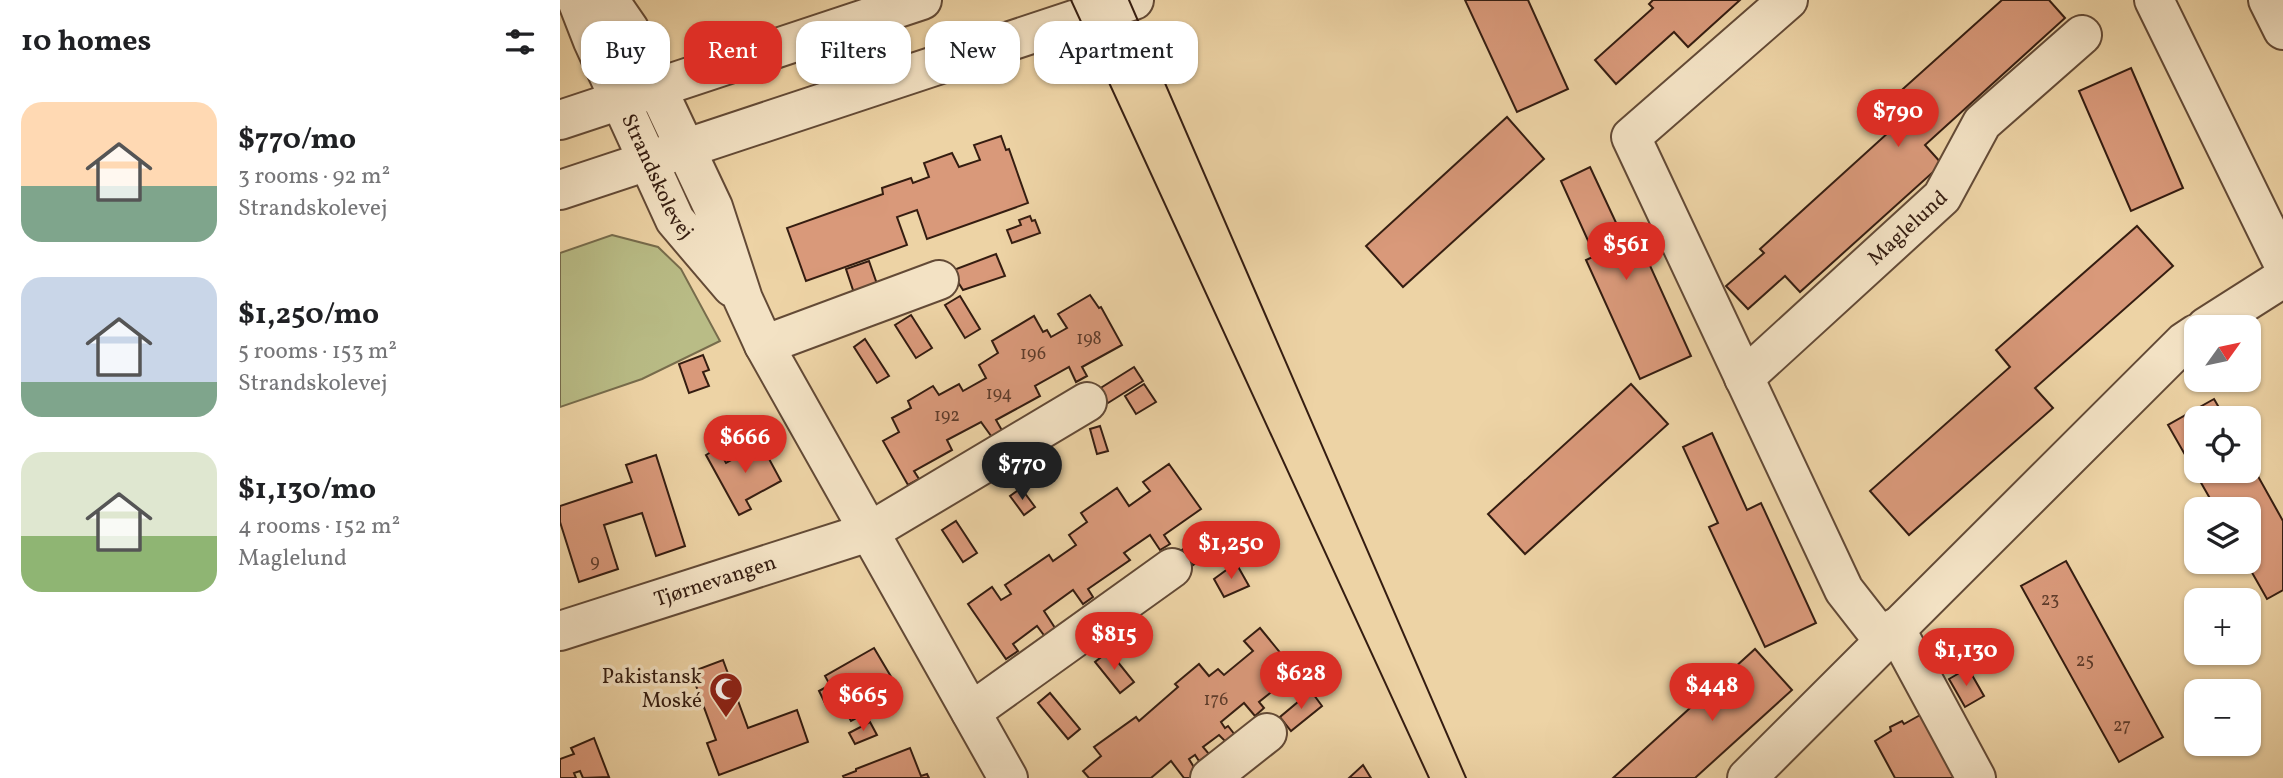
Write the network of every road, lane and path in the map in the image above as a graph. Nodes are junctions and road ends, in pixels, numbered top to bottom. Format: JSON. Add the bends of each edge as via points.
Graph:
{"nodes":[{"id":1,"x":578,"y":0,"type":"edge"},
{"id":2,"x":610,"y":0,"type":"edge"},
{"id":3,"x":922,"y":0,"type":"edge"},
{"id":4,"x":1135,"y":0,"type":"edge"},
{"id":5,"x":1788,"y":0,"type":"edge"},
{"id":6,"x":2154,"y":0,"type":"edge"},
{"id":7,"x":2268,"y":0,"type":"edge"},
{"id":8,"x":2283,"y":30,"type":"edge"},
{"id":9,"x":2082,"y":35,"type":"dead end"},
{"id":10,"x":656,"y":87,"type":"junction"},
{"id":11,"x":620,"y":100,"type":"junction"},
{"id":12,"x":560,"y":120,"type":"edge"},
{"id":13,"x":685,"y":149,"type":"junction"},
{"id":14,"x":648,"y":161,"type":"junction"},
{"id":15,"x":560,"y":190,"type":"edge"},
{"id":16,"x":2283,"y":263,"type":"edge"},
{"id":17,"x":2283,"y":278,"type":"edge"},
{"id":18,"x":939,"y":280,"type":"dead end"},
{"id":19,"x":743,"y":299,"type":"junction"},
{"id":20,"x":2225,"y":315,"type":"edge"},
{"id":21,"x":2184,"y":342,"type":"edge"},
{"id":22,"x":764,"y":345,"type":"junction"},
{"id":23,"x":1744,"y":378,"type":"junction"},
{"id":24,"x":1087,"y":402,"type":"dead end"},
{"id":25,"x":869,"y":532,"type":"junction"},
{"id":26,"x":1172,"y":568,"type":"dead end"},
{"id":27,"x":560,"y":631,"type":"edge"},
{"id":28,"x":1889,"y":634,"type":"junction"},
{"id":29,"x":971,"y":712,"type":"junction"},
{"id":30,"x":1267,"y":733,"type":"dead end"},
{"id":31,"x":1008,"y":778,"type":"edge"},
{"id":32,"x":1210,"y":778,"type":"edge"},
{"id":33,"x":1747,"y":778,"type":"edge"},
{"id":34,"x":1976,"y":778,"type":"edge"}],
"edges":[{"from":1,"to":11,"type":"street","name":"Strandskolevej"},
{"from":2,"to":10,"type":"street","name":"Strandskolevej"},
{"from":3,"to":10,"type":"street"},
{"from":4,"to":13,"type":"street"},
{"from":5,"to":23,"type":"street","via":[[1631,137]]},
{"from":6,"to":16,"type":"street"},
{"from":7,"to":8,"type":"street"},
{"from":9,"to":23,"type":"street","name":"Maglelund","via":[[1982,123],[1942,197]]},
{"from":10,"to":11,"type":"street"},
{"from":10,"to":13,"type":"street","name":"Strandskolevej"},
{"from":11,"to":12,"type":"street"},
{"from":11,"to":14,"type":"street","name":"Strandskolevej"},
{"from":13,"to":14,"type":"street"},
{"from":13,"to":19,"type":"street","name":"Strandskolevej","via":[[713,207]]},
{"from":14,"to":15,"type":"street"},
{"from":14,"to":19,"type":"street","name":"Strandskolevej","via":[[675,220]]},
{"from":17,"to":20,"type":"street"},
{"from":18,"to":22,"type":"street"},
{"from":19,"to":22,"type":"street","name":"Strandskolevej"},
{"from":21,"to":28,"type":"street"},
{"from":22,"to":25,"type":"street","name":"Strandskolevej"},
{"from":23,"to":28,"type":"street","via":[[1844,590]]},
{"from":24,"to":25,"type":"street"},
{"from":25,"to":27,"type":"street","name":"Tjørnevangen"},
{"from":25,"to":29,"type":"street","name":"Strandskolevej"},
{"from":26,"to":29,"type":"street"},
{"from":28,"to":33,"type":"street"},
{"from":28,"to":34,"type":"street"},
{"from":29,"to":31,"type":"street","name":"Strandskolevej"},
{"from":30,"to":32,"type":"street"}]}
